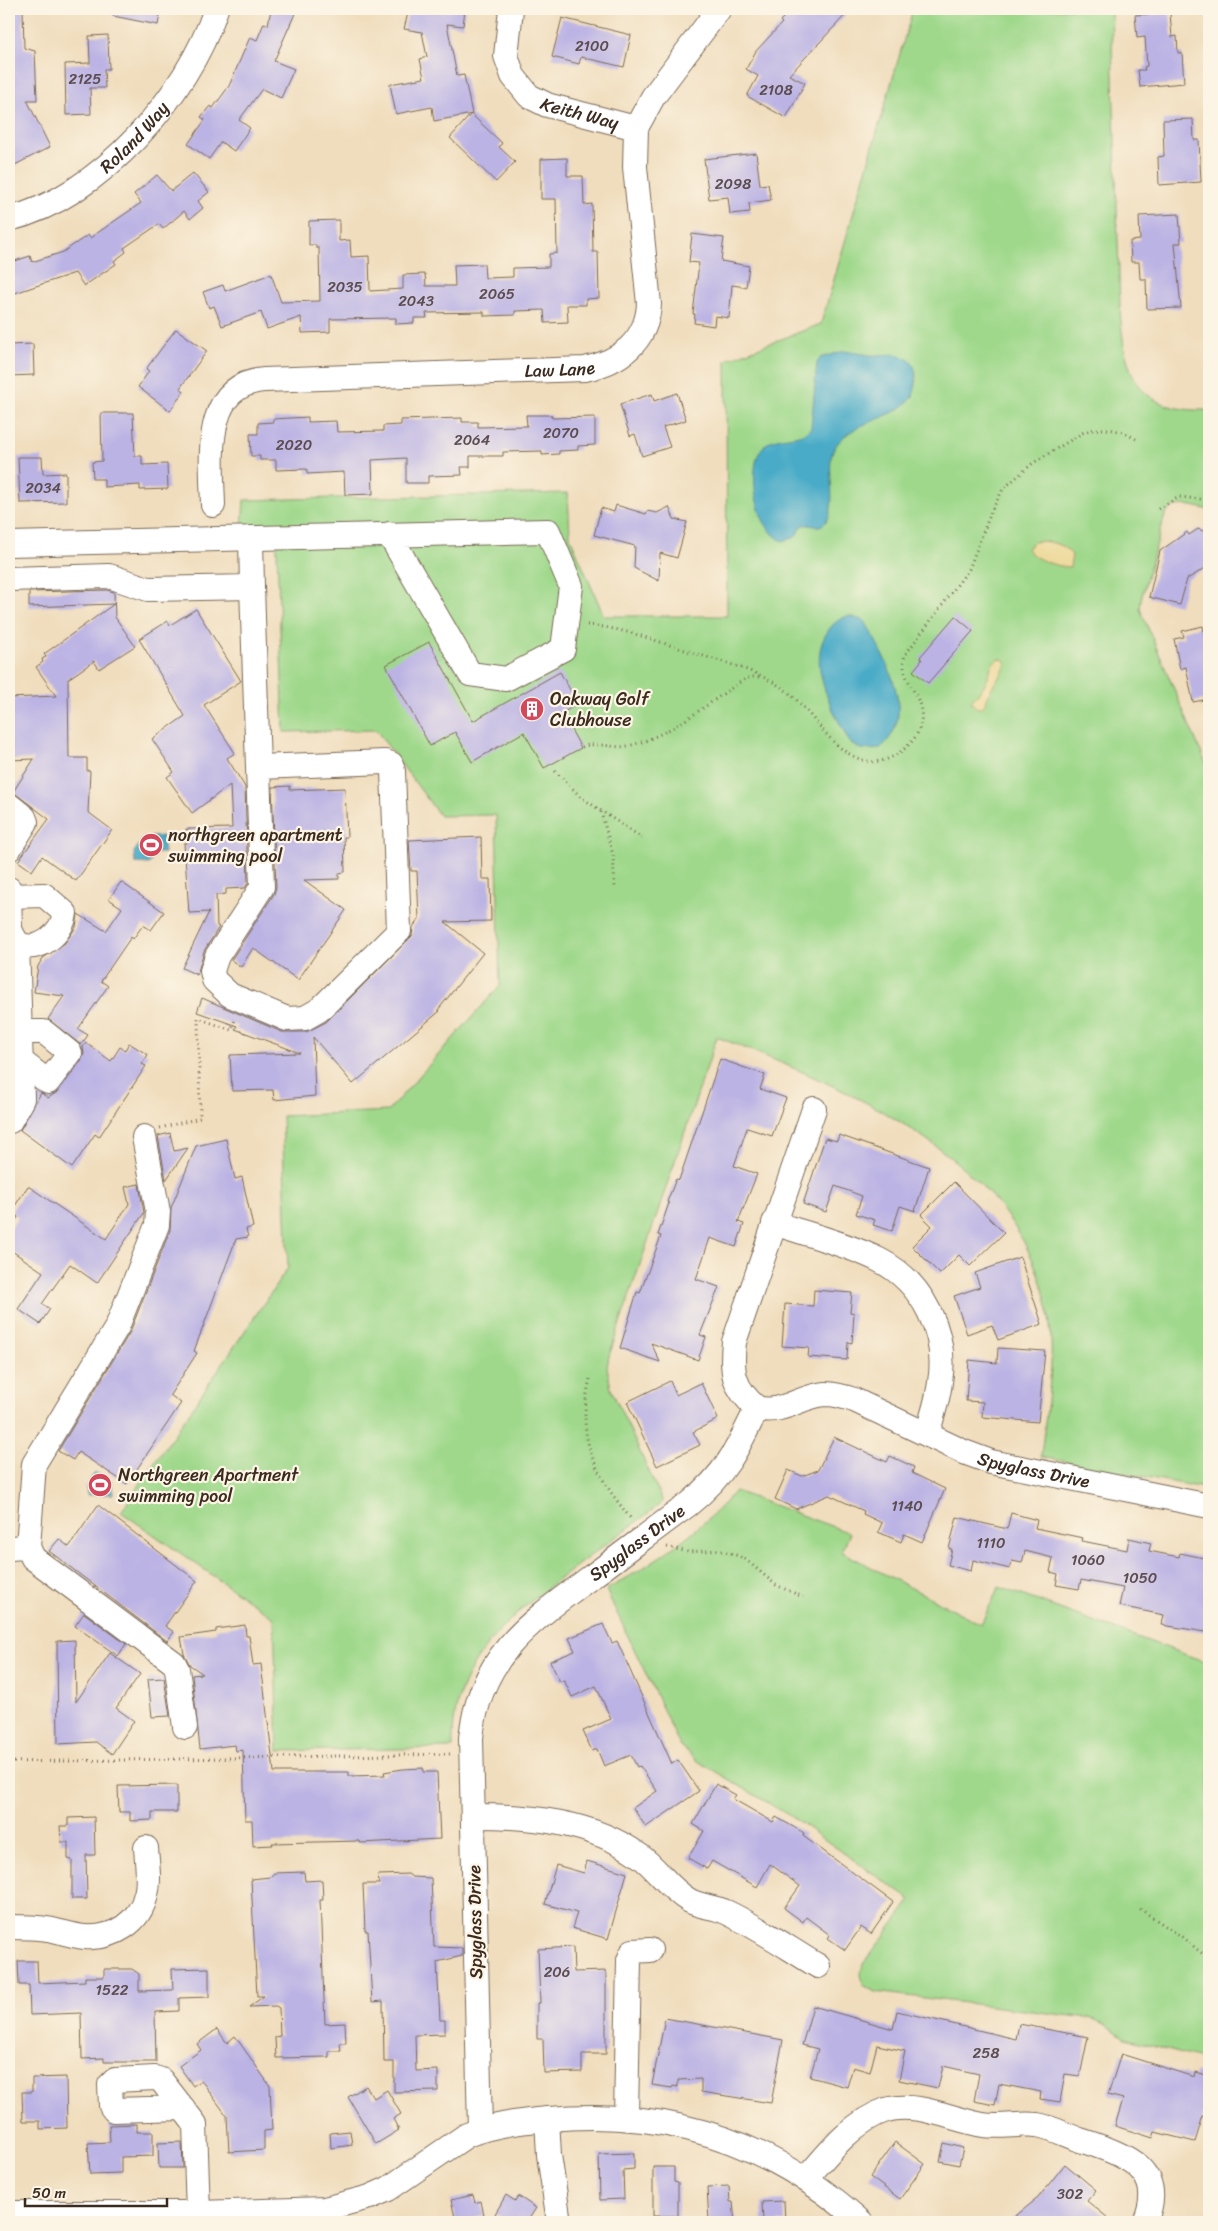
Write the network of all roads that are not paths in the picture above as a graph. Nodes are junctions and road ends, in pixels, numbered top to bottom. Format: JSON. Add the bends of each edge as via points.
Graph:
{"nodes":[{"id":1,"x":216,"y":9,"type":"edge"},
{"id":2,"x":511,"y":9,"type":"edge"},
{"id":3,"x":719,"y":9,"type":"edge"},
{"id":4,"x":636,"y":128,"type":"junction"},
{"id":5,"x":9,"y":219,"type":"edge"},
{"id":6,"x":213,"y":506,"type":"dead end"},
{"id":7,"x":389,"y":534,"type":"junction"},
{"id":8,"x":251,"y":538,"type":"junction"},
{"id":9,"x":9,"y":544,"type":"edge"},
{"id":10,"x":9,"y":579,"type":"edge"},
{"id":11,"x":252,"y":587,"type":"junction"},
{"id":12,"x":259,"y":767,"type":"junction"},
{"id":13,"x":9,"y":805,"type":"edge"},
{"id":14,"x":9,"y":849,"type":"edge"},
{"id":15,"x":9,"y":889,"type":"edge"},
{"id":16,"x":9,"y":896,"type":"edge"},
{"id":17,"x":9,"y":920,"type":"edge"},
{"id":18,"x":18,"y":943,"type":"junction"},
{"id":19,"x":20,"y":1032,"type":"junction"},
{"id":20,"x":21,"y":1061,"type":"junction"},
{"id":21,"x":814,"y":1109,"type":"dead end"},
{"id":22,"x":10,"y":1121,"type":"dead end"},
{"id":23,"x":148,"y":1133,"type":"road end"},
{"id":24,"x":774,"y":1223,"type":"junction"},
{"id":25,"x":757,"y":1408,"type":"junction"},
{"id":26,"x":927,"y":1434,"type":"junction"},
{"id":27,"x":1209,"y":1506,"type":"edge"},
{"id":28,"x":19,"y":1548,"type":"edge"},
{"id":29,"x":185,"y":1727,"type":"dead end"},
{"id":30,"x":473,"y":1816,"type":"junction"},
{"id":31,"x":146,"y":1848,"type":"dead end"},
{"id":32,"x":9,"y":1927,"type":"edge"},
{"id":33,"x":650,"y":1950,"type":"dead end"},
{"id":34,"x":818,"y":1966,"type":"dead end"},
{"id":35,"x":183,"y":2108,"type":"dead end"},
{"id":36,"x":626,"y":2117,"type":"junction"},
{"id":37,"x":547,"y":2119,"type":"junction"},
{"id":38,"x":480,"y":2130,"type":"junction"},
{"id":39,"x":806,"y":2179,"type":"junction"},
{"id":40,"x":9,"y":2213,"type":"edge"},
{"id":41,"x":198,"y":2213,"type":"junction"},
{"id":42,"x":245,"y":2217,"type":"edge"},
{"id":43,"x":559,"y":2222,"type":"edge"},
{"id":44,"x":861,"y":2222,"type":"edge"},
{"id":45,"x":1145,"y":2222,"type":"edge"}],
"edges":[{"from":1,"to":5,"type":"street","name":"Roland Way","via":[[190,65],[170,98],[126,147],[71,192],[44,207]]},
{"from":2,"to":4,"type":"street","name":"Keith Way","via":[[506,56],[513,76],[528,96],[547,105]]},
{"from":3,"to":4,"type":"street","name":"Law Lane","via":[[652,97]]},
{"from":4,"to":6,"type":"street","name":"Law Lane","via":[[635,161],[649,304],[645,326],[630,348],[611,362],[585,369],[264,380],[243,384],[217,415],[212,450]]},
{"from":7,"to":7,"type":"street","via":[[548,530],[571,586],[563,649],[506,678],[470,674]]},
{"from":7,"to":8,"type":"street"},
{"from":8,"to":9,"type":"street"},
{"from":8,"to":11,"type":"street"},
{"from":10,"to":11,"type":"street","via":[[109,576],[148,589]]},
{"from":11,"to":12,"type":"street"},
{"from":12,"to":12,"type":"street","via":[[262,887],[216,956],[212,972],[214,980],[226,994],[287,1019],[305,1018],[326,1003],[398,934],[393,771],[391,764],[385,762]]},
{"from":13,"to":14,"type":"street","via":[[26,822]]},
{"from":15,"to":16,"type":"street"},
{"from":16,"to":17,"type":"street"},
{"from":16,"to":18,"type":"street","via":[[44,896],[65,913],[45,943],[29,946]]},
{"from":17,"to":18,"type":"street","via":[[10,930]]},
{"from":18,"to":19,"type":"street"},
{"from":19,"to":20,"type":"street"},
{"from":19,"to":20,"type":"street","via":[[44,1032],[70,1052],[50,1082]]},
{"from":20,"to":22,"type":"street","via":[[22,1101]]},
{"from":21,"to":24,"type":"street"},
{"from":23,"to":28,"type":"street","via":[[157,1226],[117,1327],[34,1464]]},
{"from":24,"to":25,"type":"street","via":[[733,1348],[736,1384],[740,1393]]},
{"from":24,"to":26,"type":"street","via":[[877,1259],[904,1276],[916,1289],[934,1324],[941,1362],[940,1381]]},
{"from":25,"to":26,"type":"street","name":"Spyglass Drive","via":[[775,1410],[817,1396],[835,1394]]},
{"from":25,"to":30,"type":"street","name":"Spyglass Drive","via":[[733,1459],[699,1496],[535,1619],[510,1643],[482,1688],[473,1721]]},
{"from":26,"to":27,"type":"street","name":"Spyglass Drive","via":[[991,1462]]},
{"from":28,"to":29,"type":"street","via":[[174,1663]]},
{"from":30,"to":34,"type":"street","via":[[531,1818],[562,1823],[626,1847],[647,1861],[689,1901],[725,1912]]},
{"from":30,"to":38,"type":"street","name":"Spyglass Drive"},
{"from":31,"to":32,"type":"street","via":[[145,1900],[137,1915],[119,1930],[93,1937]]},
{"from":33,"to":36,"type":"street","via":[[633,1951],[629,1960]]},
{"from":35,"to":41,"type":"street","via":[[195,2124]]},
{"from":36,"to":37,"type":"street"},
{"from":36,"to":39,"type":"street","via":[[682,2126],[722,2138],[769,2157]]},
{"from":37,"to":38,"type":"street"},
{"from":37,"to":43,"type":"street"},
{"from":38,"to":42,"type":"street","via":[[370,2197],[324,2209]]},
{"from":39,"to":44,"type":"street"},
{"from":39,"to":45,"type":"street","via":[[841,2140],[886,2110],[909,2109],[987,2126],[1039,2125],[1138,2164],[1150,2187],[1152,2200]]},
{"from":40,"to":41,"type":"street"},
{"from":41,"to":42,"type":"street"}]}
